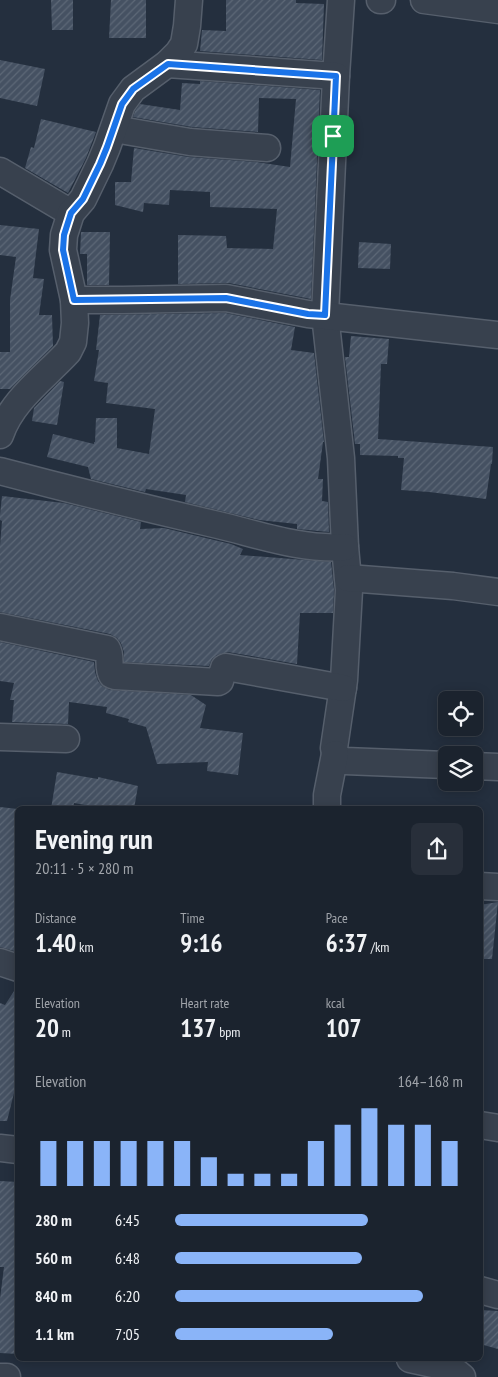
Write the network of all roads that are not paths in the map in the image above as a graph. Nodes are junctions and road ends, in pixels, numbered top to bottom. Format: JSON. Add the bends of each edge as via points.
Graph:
{"nodes":[{"id":1,"x":189,"y":0,"type":"edge"},
{"id":2,"x":341,"y":0,"type":"edge"},
{"id":3,"x":424,"y":0,"type":"edge"},
{"id":4,"x":498,"y":10,"type":"edge"},
{"id":5,"x":168,"y":64,"type":"junction"},
{"id":6,"x":336,"y":76,"type":"junction"},
{"id":7,"x":114,"y":128,"type":"junction"},
{"id":8,"x":267,"y":148,"type":"dead end"},
{"id":9,"x":0,"y":171,"type":"edge"},
{"id":10,"x":71,"y":213,"type":"junction"},
{"id":11,"x":74,"y":300,"type":"junction"},
{"id":12,"x":325,"y":315,"type":"junction"},
{"id":13,"x":498,"y":335,"type":"edge"},
{"id":14,"x":0,"y":435,"type":"edge"},
{"id":15,"x":0,"y":471,"type":"edge"},
{"id":16,"x":345,"y":547,"type":"junction"},
{"id":17,"x":348,"y":578,"type":"junction"},
{"id":18,"x":498,"y":592,"type":"edge"},
{"id":19,"x":0,"y":627,"type":"edge"},
{"id":20,"x":343,"y":688,"type":"junction"},
{"id":21,"x":0,"y":737,"type":"edge"},
{"id":22,"x":66,"y":739,"type":"dead end"},
{"id":23,"x":335,"y":754,"type":"junction"},
{"id":24,"x":438,"y":765,"type":"edge"},
{"id":25,"x":483,"y":766,"type":"edge"},
{"id":26,"x":498,"y":767,"type":"edge"},
{"id":27,"x":327,"y":806,"type":"edge"},
{"id":28,"x":483,"y":886,"type":"edge"},
{"id":29,"x":498,"y":887,"type":"edge"},
{"id":30,"x":0,"y":962,"type":"edge"},
{"id":31,"x":15,"y":967,"type":"edge"},
{"id":32,"x":483,"y":1126,"type":"edge"},
{"id":33,"x":498,"y":1128,"type":"edge"},
{"id":34,"x":0,"y":1148,"type":"edge"},
{"id":35,"x":15,"y":1150,"type":"edge"},
{"id":36,"x":483,"y":1291,"type":"edge"},
{"id":37,"x":498,"y":1295,"type":"edge"},
{"id":38,"x":419,"y":1361,"type":"edge"},
{"id":39,"x":0,"y":1377,"type":"edge"},
{"id":40,"x":7,"y":1377,"type":"edge"},
{"id":41,"x":462,"y":1377,"type":"edge"}],
"edges":[{"from":1,"to":5,"type":"street","via":[[184,44]]},
{"from":2,"to":6,"type":"street"},
{"from":3,"to":4,"type":"street"},
{"from":5,"to":6,"type":"street"},
{"from":5,"to":7,"type":"street","via":[[133,89],[122,104]]},
{"from":6,"to":12,"type":"street"},
{"from":7,"to":8,"type":"street","via":[[190,142]]},
{"from":7,"to":10,"type":"street","via":[[83,199]]},
{"from":9,"to":10,"type":"street"},
{"from":10,"to":11,"type":"street","via":[[63,250]]},
{"from":11,"to":12,"type":"street","via":[[226,298]]},
{"from":11,"to":14,"type":"street","via":[[73,342],[68,352],[16,404]]},
{"from":12,"to":13,"type":"street"},
{"from":12,"to":16,"type":"street","via":[[342,458]]},
{"from":15,"to":16,"type":"street","via":[[280,541],[315,547]]},
{"from":16,"to":17,"type":"street"},
{"from":17,"to":18,"type":"street"},
{"from":17,"to":20,"type":"street"},
{"from":19,"to":20,"type":"street","via":[[107,649],[110,672],[115,676],[218,682],[226,667]]},
{"from":20,"to":23,"type":"street"},
{"from":21,"to":22,"type":"street"},
{"from":23,"to":24,"type":"street","via":[[345,761]]},
{"from":23,"to":27,"type":"street"},
{"from":25,"to":26,"type":"street"},
{"from":28,"to":29,"type":"street"},
{"from":30,"to":31,"type":"street"},
{"from":32,"to":33,"type":"street"},
{"from":34,"to":35,"type":"street"},
{"from":36,"to":37,"type":"street"},
{"from":38,"to":41,"type":"street","via":[[451,1368]]},
{"from":39,"to":40,"type":"street"}]}
